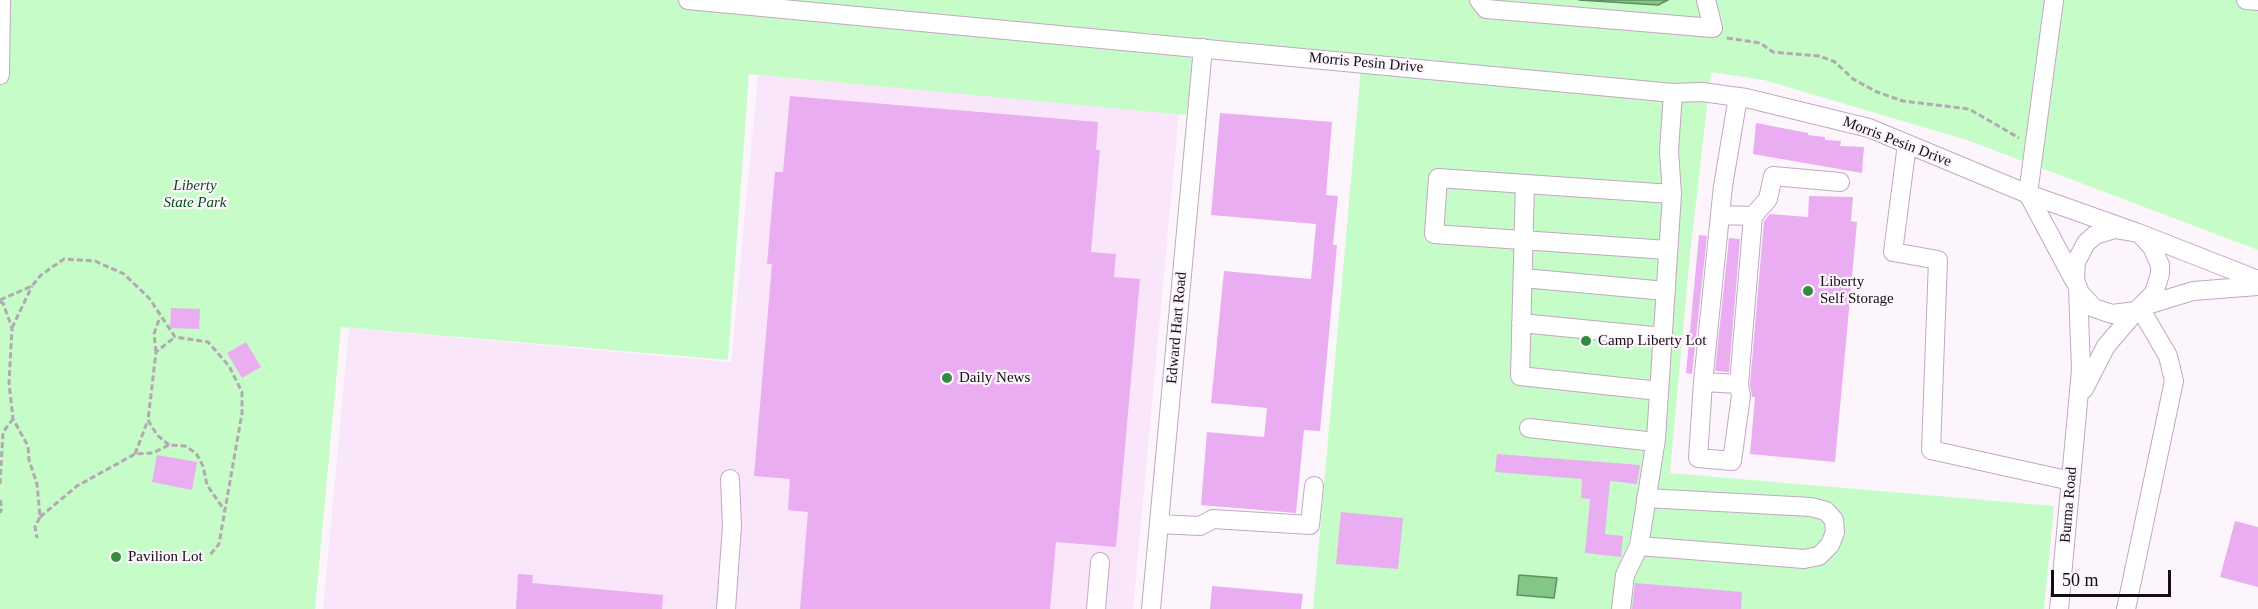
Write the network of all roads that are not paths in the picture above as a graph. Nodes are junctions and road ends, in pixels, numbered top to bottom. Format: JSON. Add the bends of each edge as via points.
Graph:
{"nodes":[{"id":1,"x":1,"y":0,"type":"edge"},
{"id":2,"x":14,"y":0,"type":"edge"},
{"id":3,"x":688,"y":0,"type":"edge"},
{"id":4,"x":1479,"y":0,"type":"edge"},
{"id":5,"x":1706,"y":0,"type":"edge"},
{"id":6,"x":2054,"y":0,"type":"edge"},
{"id":7,"x":2246,"y":0,"type":"edge"},
{"id":8,"x":2258,"y":1,"type":"edge"},
{"id":9,"x":1203,"y":48,"type":"junction"},
{"id":10,"x":2,"y":50,"type":"junction"},
{"id":11,"x":0,"y":75,"type":"edge"},
{"id":12,"x":1673,"y":93,"type":"junction"},
{"id":13,"x":1738,"y":97,"type":"junction"},
{"id":14,"x":1907,"y":144,"type":"junction"},
{"id":15,"x":1839,"y":182,"type":"dead end"},
{"id":16,"x":1525,"y":184,"type":"junction"},
{"id":17,"x":1672,"y":194,"type":"junction"},
{"id":18,"x":2028,"y":194,"type":"junction"},
{"id":19,"x":1720,"y":215,"type":"junction"},
{"id":20,"x":1752,"y":216,"type":"junction"},
{"id":21,"x":2139,"y":234,"type":"junction"},
{"id":22,"x":1524,"y":240,"type":"junction"},
{"id":23,"x":1668,"y":250,"type":"junction"},
{"id":24,"x":1523,"y":278,"type":"junction"},
{"id":25,"x":2258,"y":280,"type":"edge"},
{"id":26,"x":2076,"y":284,"type":"junction"},
{"id":27,"x":2258,"y":286,"type":"edge"},
{"id":28,"x":1666,"y":291,"type":"junction"},
{"id":29,"x":2140,"y":308,"type":"junction"},
{"id":30,"x":1521,"y":323,"type":"junction"},
{"id":31,"x":1663,"y":337,"type":"junction"},
{"id":32,"x":1703,"y":382,"type":"junction"},
{"id":33,"x":1739,"y":384,"type":"junction"},
{"id":34,"x":1659,"y":391,"type":"junction"},
{"id":35,"x":2079,"y":402,"type":"junction"},
{"id":36,"x":1529,"y":428,"type":"dead end"},
{"id":37,"x":1655,"y":442,"type":"junction"},
{"id":38,"x":730,"y":479,"type":"dead end"},
{"id":39,"x":2071,"y":481,"type":"junction"},
{"id":40,"x":1314,"y":486,"type":"dead end"},
{"id":41,"x":1646,"y":498,"type":"junction"},
{"id":42,"x":1159,"y":524,"type":"junction"},
{"id":43,"x":1639,"y":546,"type":"junction"},
{"id":44,"x":1100,"y":562,"type":"dead end"},
{"id":45,"x":726,"y":609,"type":"edge"},
{"id":46,"x":1096,"y":609,"type":"edge"},
{"id":47,"x":1151,"y":609,"type":"edge"},
{"id":48,"x":1621,"y":609,"type":"edge"},
{"id":49,"x":2059,"y":609,"type":"edge"},
{"id":50,"x":2126,"y":609,"type":"edge"}],
"edges":[{"from":1,"to":10,"type":"street"},
{"from":2,"to":10,"type":"street"},
{"from":3,"to":9,"type":"street","name":"Morris Pesin Drive"},
{"from":4,"to":5,"type":"street","via":[[1486,9],[1713,28]]},
{"from":6,"to":18,"type":"street"},
{"from":7,"to":8,"type":"street"},
{"from":9,"to":12,"type":"street","name":"Morris Pesin Drive"},
{"from":9,"to":42,"type":"street","name":"Edward Hart Road"},
{"from":10,"to":11,"type":"street"},
{"from":12,"to":13,"type":"street","name":"Morris Pesin Drive"},
{"from":12,"to":17,"type":"street","via":[[1669,152]]},
{"from":13,"to":14,"type":"street","name":"Morris Pesin Drive","via":[[1828,116]]},
{"from":13,"to":19,"type":"street"},
{"from":14,"to":18,"type":"street","name":"Morris Pesin Drive"},
{"from":14,"to":39,"type":"street","via":[[1893,252],[1938,260],[1930,450]]},
{"from":15,"to":20,"type":"street","via":[[1773,176],[1768,199]]},
{"from":16,"to":17,"type":"street"},
{"from":16,"to":22,"type":"street"},
{"from":16,"to":22,"type":"street","via":[[1438,178],[1434,234]]},
{"from":17,"to":23,"type":"street"},
{"from":18,"to":21,"type":"street","name":"Morris Pesin Drive"},
{"from":18,"to":26,"type":"street"},
{"from":19,"to":20,"type":"street"},
{"from":19,"to":32,"type":"street"},
{"from":20,"to":33,"type":"street"},
{"from":21,"to":25,"type":"street","name":"Morris Pesin Drive"},
{"from":21,"to":26,"type":"street","via":[[2115,229],[2095,235],[2079,252]]},
{"from":21,"to":29,"type":"street","via":[[2157,256],[2160,274],[2154,293]]},
{"from":22,"to":23,"type":"street"},
{"from":22,"to":24,"type":"street"},
{"from":23,"to":28,"type":"street"},
{"from":24,"to":28,"type":"street"},
{"from":24,"to":30,"type":"street"},
{"from":26,"to":29,"type":"street","via":[[2087,302],[2103,312],[2121,314]]},
{"from":26,"to":35,"type":"street","name":"Burma Road","via":[[2082,351]]},
{"from":27,"to":29,"type":"street","via":[[2193,291]]},
{"from":28,"to":31,"type":"street"},
{"from":29,"to":35,"type":"street","name":"Burma Road","via":[[2106,346]]},
{"from":29,"to":50,"type":"street","via":[[2168,356],[2174,381]]},
{"from":30,"to":31,"type":"street"},
{"from":30,"to":34,"type":"street","via":[[1520,376]]},
{"from":31,"to":34,"type":"street"},
{"from":32,"to":33,"type":"street"},
{"from":32,"to":33,"type":"street","via":[[1698,458],[1732,461],[1741,396]]},
{"from":34,"to":37,"type":"street"},
{"from":35,"to":39,"type":"street","name":"Burma Road"},
{"from":36,"to":37,"type":"street"},
{"from":37,"to":41,"type":"street"},
{"from":38,"to":45,"type":"street","via":[[732,526]]},
{"from":39,"to":49,"type":"street","name":"Burma Road"},
{"from":40,"to":42,"type":"street","via":[[1310,525],[1213,519],[1200,526]]},
{"from":41,"to":43,"type":"street"},
{"from":41,"to":43,"type":"street","via":[[1811,507],[1826,511],[1834,520],[1835,532],[1830,545],[1819,556],[1804,559]]},
{"from":42,"to":47,"type":"street","name":"Edward Hart Road"},
{"from":43,"to":48,"type":"street","via":[[1625,575]]},
{"from":44,"to":46,"type":"street"}]}
